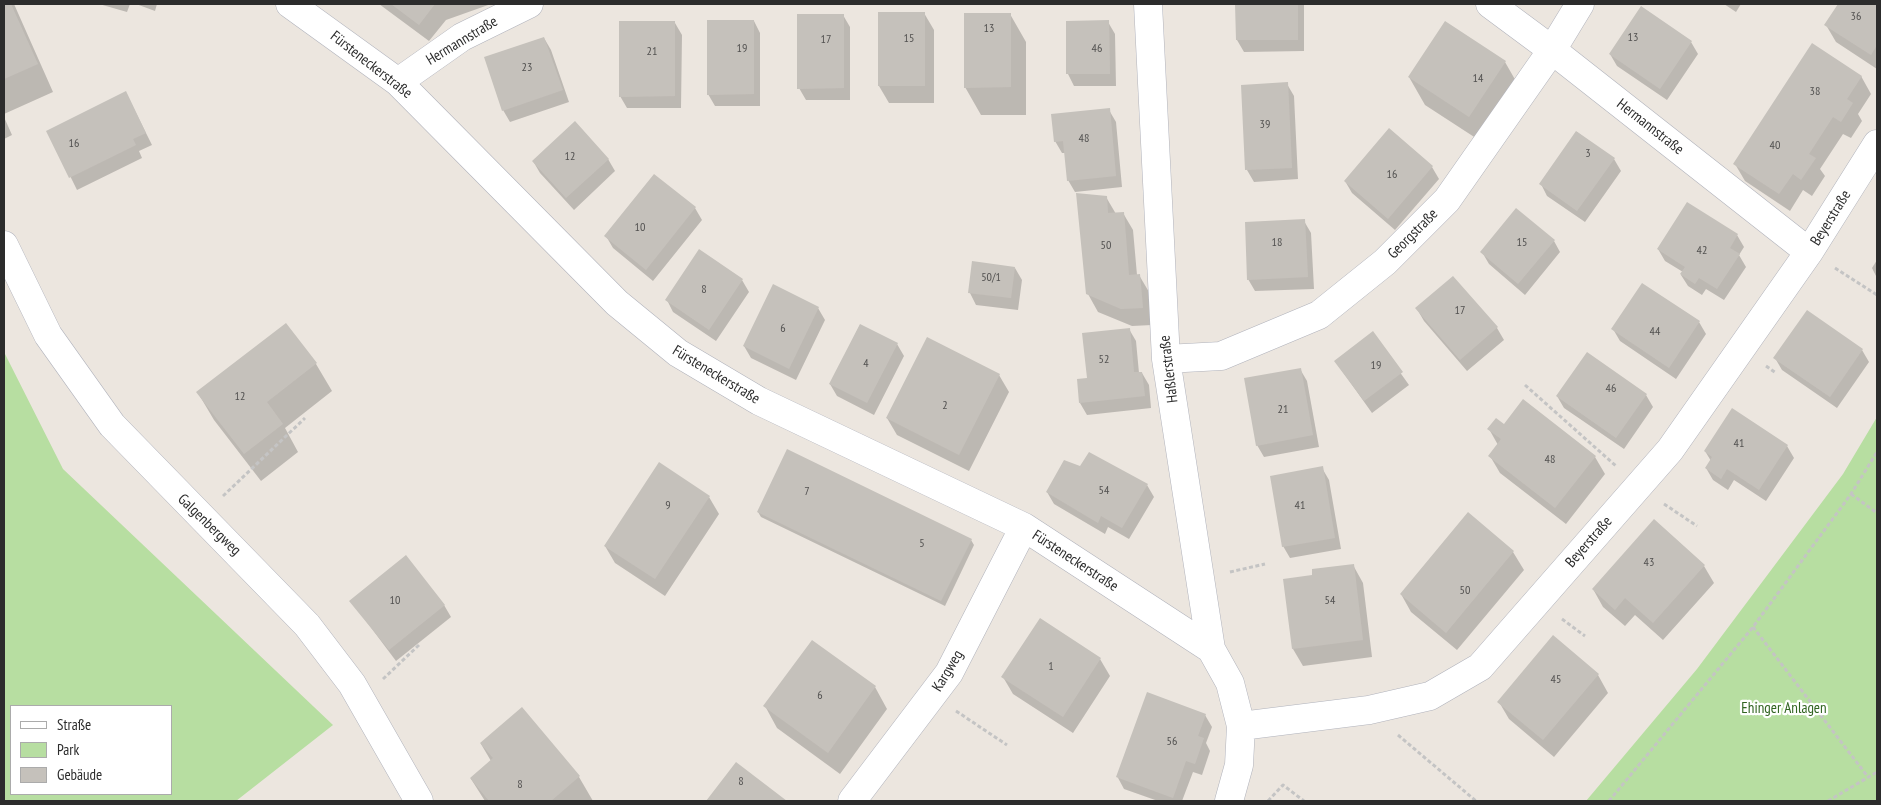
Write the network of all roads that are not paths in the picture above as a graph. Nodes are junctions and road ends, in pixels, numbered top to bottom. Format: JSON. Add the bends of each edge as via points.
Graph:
{"nodes":[{"id":1,"x":290,"y":4,"type":"edge"},
{"id":2,"x":529,"y":4,"type":"edge"},
{"id":3,"x":1148,"y":4,"type":"edge"},
{"id":4,"x":1490,"y":4,"type":"edge"},
{"id":5,"x":1580,"y":4,"type":"edge"},
{"id":6,"x":1552,"y":50,"type":"junction"},
{"id":7,"x":398,"y":82,"type":"junction"},
{"id":8,"x":1877,"y":144,"type":"edge"},
{"id":9,"x":4,"y":245,"type":"edge"},
{"id":10,"x":1809,"y":252,"type":"junction"},
{"id":11,"x":1166,"y":359,"type":"junction"},
{"id":12,"x":1024,"y":527,"type":"junction"},
{"id":13,"x":1211,"y":649,"type":"junction"},
{"id":14,"x":1242,"y":726,"type":"junction"},
{"id":15,"x":419,"y":801,"type":"edge"},
{"id":16,"x":852,"y":801,"type":"edge"},
{"id":17,"x":1229,"y":801,"type":"edge"}],
"edges":[{"from":1,"to":7,"type":"street","name":"Fürsteneckerstraße"},
{"from":2,"to":7,"type":"street","name":"Hermannstraße","via":[[462,37]]},
{"from":3,"to":11,"type":"street","name":"Haßlerstraße"},
{"from":4,"to":6,"type":"street","name":"Hermannstraße"},
{"from":5,"to":6,"type":"street","name":"Georgstraße"},
{"from":6,"to":10,"type":"street","name":"Hermannstraße"},
{"from":6,"to":11,"type":"street","name":"Georgstraße","via":[[1447,200],[1385,262],[1319,315],[1221,356]]},
{"from":7,"to":12,"type":"street","name":"Fürsteneckerstraße","via":[[617,303],[678,354],[759,401]]},
{"from":8,"to":10,"type":"street","name":"Beyerstraße"},
{"from":9,"to":15,"type":"street","name":"Galgenbergweg","via":[[48,335],[112,425],[307,625],[352,684]]},
{"from":10,"to":14,"type":"street","name":"Beyerstraße","via":[[1670,450],[1480,667],[1430,696],[1369,710]]},
{"from":11,"to":13,"type":"street","name":"Haßlerstraße"},
{"from":12,"to":13,"type":"street","name":"Fürsteneckerstraße"},
{"from":12,"to":16,"type":"street","name":"Kargweg","via":[[949,673]]},
{"from":13,"to":14,"type":"street","name":"Haßlerstraße","via":[[1230,683]]},
{"from":14,"to":17,"type":"street","via":[[1239,765]]}]}
